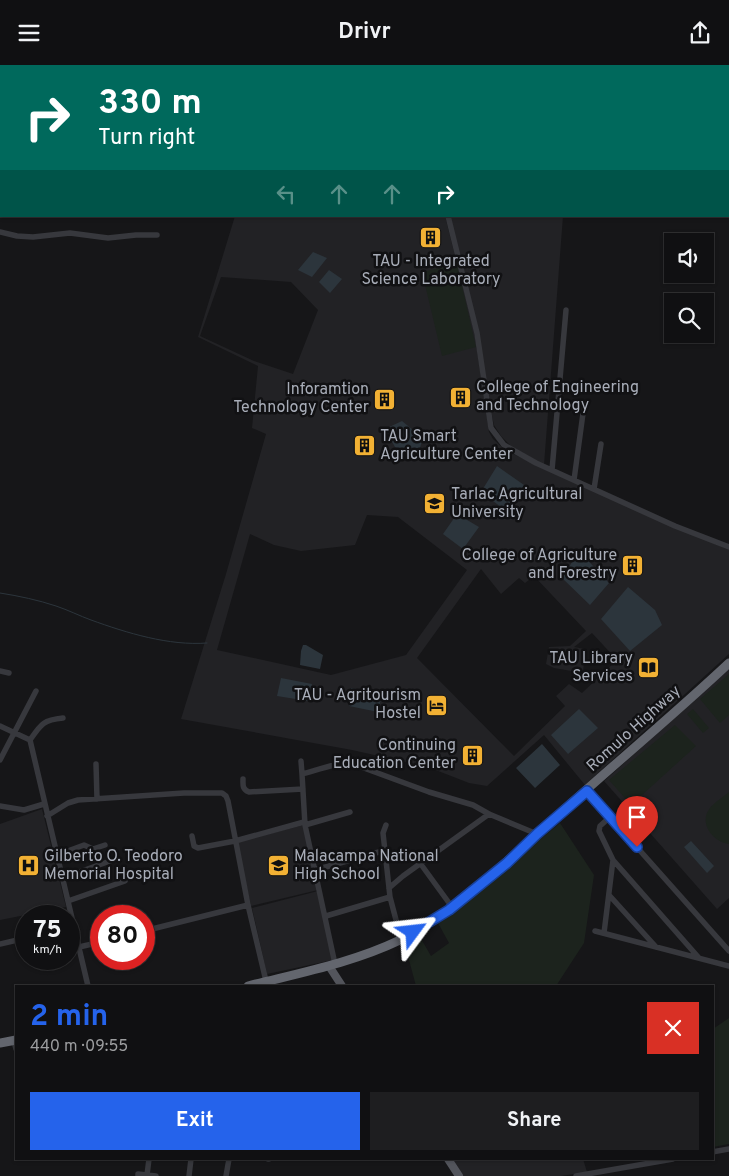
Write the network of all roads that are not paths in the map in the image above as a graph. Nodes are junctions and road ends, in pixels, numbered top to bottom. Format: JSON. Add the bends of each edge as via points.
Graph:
{"nodes":[{"id":1,"x":448,"y":217,"type":"edge"},
{"id":2,"x":0,"y":232,"type":"edge"},
{"id":3,"x":157,"y":235,"type":"dead end"},
{"id":4,"x":566,"y":310,"type":"dead end"},
{"id":5,"x":584,"y":406,"type":"dead end"},
{"id":6,"x":601,"y":445,"type":"dead end"},
{"id":7,"x":552,"y":470,"type":"junction"},
{"id":8,"x":574,"y":480,"type":"junction"},
{"id":9,"x":594,"y":489,"type":"junction"},
{"id":10,"x":729,"y":547,"type":"edge"},
{"id":11,"x":729,"y":663,"type":"edge"},
{"id":12,"x":0,"y":671,"type":"edge"},
{"id":13,"x":10,"y":673,"type":"dead end"},
{"id":14,"x":36,"y":691,"type":"dead end"},
{"id":15,"x":62,"y":718,"type":"dead end"},
{"id":16,"x":0,"y":726,"type":"edge"},
{"id":17,"x":14,"y":733,"type":"junction"},
{"id":18,"x":30,"y":740,"type":"junction"},
{"id":19,"x":0,"y":759,"type":"edge"},
{"id":20,"x":302,"y":761,"type":"dead end"},
{"id":21,"x":96,"y":764,"type":"dead end"},
{"id":22,"x":302,"y":775,"type":"junction"},
{"id":23,"x":243,"y":779,"type":"dead end"},
{"id":24,"x":302,"y":789,"type":"junction"},
{"id":25,"x":587,"y":791,"type":"junction"},
{"id":26,"x":97,"y":799,"type":"junction"},
{"id":27,"x":44,"y":804,"type":"junction"},
{"id":28,"x":0,"y":806,"type":"edge"},
{"id":29,"x":350,"y":812,"type":"dead end"},
{"id":30,"x":489,"y":814,"type":"junction"},
{"id":31,"x":47,"y":816,"type":"junction"},
{"id":32,"x":610,"y":817,"type":"junction"},
{"id":33,"x":305,"y":824,"type":"junction"},
{"id":34,"x":386,"y":825,"type":"dead end"},
{"id":35,"x":537,"y":834,"type":"junction"},
{"id":36,"x":192,"y":836,"type":"dead end"},
{"id":37,"x":235,"y":841,"type":"junction"},
{"id":38,"x":105,"y":845,"type":"dead end"},
{"id":39,"x":386,"y":850,"type":"junction"},
{"id":40,"x":56,"y":855,"type":"junction"},
{"id":41,"x":113,"y":860,"type":"dead end"},
{"id":42,"x":613,"y":860,"type":"junction"},
{"id":43,"x":420,"y":863,"type":"junction"},
{"id":44,"x":314,"y":870,"type":"junction"},
{"id":45,"x":62,"y":878,"type":"junction"},
{"id":46,"x":125,"y":881,"type":"dead end"},
{"id":47,"x":389,"y":888,"type":"junction"},
{"id":48,"x":609,"y":895,"type":"junction"},
{"id":49,"x":390,"y":897,"type":"junction"},
{"id":50,"x":68,"y":901,"type":"junction"},
{"id":51,"x":68,"y":905,"type":"edge"},
{"id":52,"x":248,"y":905,"type":"junction"},
{"id":53,"x":452,"y":907,"type":"junction"},
{"id":54,"x":326,"y":916,"type":"junction"},
{"id":55,"x":155,"y":928,"type":"edge"},
{"id":56,"x":595,"y":931,"type":"dead end"},
{"id":57,"x":604,"y":933,"type":"junction"},
{"id":58,"x":401,"y":939,"type":"junction"},
{"id":59,"x":15,"y":941,"type":"edge"},
{"id":60,"x":0,"y":944,"type":"edge"},
{"id":61,"x":656,"y":947,"type":"junction"},
{"id":62,"x":80,"y":951,"type":"edge"},
{"id":63,"x":729,"y":951,"type":"edge"},
{"id":64,"x":699,"y":958,"type":"junction"},
{"id":65,"x":332,"y":965,"type":"junction"},
{"id":66,"x":729,"y":966,"type":"edge"},
{"id":67,"x":266,"y":981,"type":"junction"},
{"id":68,"x":88,"y":985,"type":"edge"},
{"id":69,"x":252,"y":985,"type":"edge"},
{"id":70,"x":342,"y":985,"type":"edge"},
{"id":71,"x":0,"y":1043,"type":"edge"},
{"id":72,"x":15,"y":1043,"type":"edge"},
{"id":73,"x":729,"y":1149,"type":"edge"},
{"id":74,"x":714,"y":1152,"type":"edge"},
{"id":75,"x":149,"y":1160,"type":"edge"},
{"id":76,"x":192,"y":1160,"type":"edge"},
{"id":77,"x":229,"y":1160,"type":"edge"},
{"id":78,"x":449,"y":1160,"type":"edge"},
{"id":79,"x":667,"y":1160,"type":"edge"},
{"id":80,"x":147,"y":1175,"type":"edge"},
{"id":81,"x":138,"y":1176,"type":"edge"},
{"id":82,"x":156,"y":1176,"type":"edge"},
{"id":83,"x":189,"y":1176,"type":"edge"},
{"id":84,"x":226,"y":1176,"type":"edge"},
{"id":85,"x":459,"y":1176,"type":"edge"},
{"id":86,"x":576,"y":1176,"type":"edge"}],
"edges":[{"from":1,"to":7,"type":"street","via":[[477,333],[491,428],[504,445]]},
{"from":2,"to":3,"type":"street","via":[[17,237],[70,233],[108,238]]},
{"from":4,"to":7,"type":"street"},
{"from":5,"to":8,"type":"street"},
{"from":6,"to":9,"type":"street"},
{"from":7,"to":8,"type":"street"},
{"from":8,"to":9,"type":"street"},
{"from":9,"to":10,"type":"street"},
{"from":11,"to":25,"type":"highway","name":"Romulo Highway"},
{"from":12,"to":13,"type":"street"},
{"from":14,"to":17,"type":"street"},
{"from":15,"to":18,"type":"street","via":[[43,722]]},
{"from":16,"to":17,"type":"street"},
{"from":17,"to":18,"type":"street"},
{"from":17,"to":19,"type":"street"},
{"from":18,"to":27,"type":"street"},
{"from":20,"to":22,"type":"street"},
{"from":21,"to":26,"type":"street"},
{"from":22,"to":24,"type":"street"},
{"from":22,"to":30,"type":"street","via":[[353,764],[473,805]]},
{"from":23,"to":24,"type":"street","via":[[243,787],[249,792]]},
{"from":24,"to":33,"type":"street"},
{"from":25,"to":32,"type":"street"},
{"from":25,"to":35,"type":"highway","name":"Romulo Highway"},
{"from":26,"to":31,"type":"street","via":[[68,803]]},
{"from":26,"to":37,"type":"street","via":[[222,793],[228,801]]},
{"from":27,"to":28,"type":"street","via":[[24,810]]},
{"from":27,"to":31,"type":"street"},
{"from":29,"to":33,"type":"street"},
{"from":30,"to":35,"type":"street"},
{"from":30,"to":43,"type":"street"},
{"from":31,"to":40,"type":"street"},
{"from":32,"to":42,"type":"street","via":[[599,831]]},
{"from":32,"to":63,"type":"street"},
{"from":33,"to":37,"type":"street"},
{"from":33,"to":44,"type":"street"},
{"from":34,"to":39,"type":"street","via":[[383,831]]},
{"from":35,"to":53,"type":"highway","name":"Romulo Highway"},
{"from":36,"to":37,"type":"street","via":[[198,849]]},
{"from":37,"to":52,"type":"street"},
{"from":38,"to":40,"type":"street","via":[[93,849],[84,845]]},
{"from":39,"to":44,"type":"street"},
{"from":39,"to":47,"type":"street"},
{"from":40,"to":45,"type":"street"},
{"from":41,"to":45,"type":"street"},
{"from":42,"to":48,"type":"street"},
{"from":42,"to":64,"type":"street"},
{"from":43,"to":47,"type":"street"},
{"from":43,"to":53,"type":"street"},
{"from":44,"to":54,"type":"street"},
{"from":45,"to":50,"type":"street"},
{"from":46,"to":50,"type":"street"},
{"from":47,"to":49,"type":"street"},
{"from":48,"to":57,"type":"street"},
{"from":48,"to":61,"type":"street"},
{"from":49,"to":54,"type":"street"},
{"from":49,"to":58,"type":"street"},
{"from":50,"to":51,"type":"street"},
{"from":52,"to":55,"type":"street"},
{"from":52,"to":67,"type":"street"},
{"from":53,"to":58,"type":"highway","name":"Romulo Highway"},
{"from":54,"to":65,"type":"street"},
{"from":56,"to":57,"type":"street"},
{"from":57,"to":61,"type":"street"},
{"from":58,"to":65,"type":"highway","name":"Romulo Highway"},
{"from":59,"to":60,"type":"street"},
{"from":61,"to":64,"type":"street"},
{"from":62,"to":68,"type":"street"},
{"from":64,"to":66,"type":"street"},
{"from":65,"to":67,"type":"highway","name":"Romulo Highway"},
{"from":65,"to":70,"type":"main road"},
{"from":67,"to":69,"type":"highway","name":"Romulo Highway"},
{"from":71,"to":72,"type":"highway"},
{"from":73,"to":74,"type":"street"},
{"from":75,"to":80,"type":"street"},
{"from":76,"to":83,"type":"street"},
{"from":77,"to":84,"type":"street"},
{"from":78,"to":85,"type":"main road"},
{"from":79,"to":86,"type":"street"},
{"from":80,"to":81,"type":"street"},
{"from":80,"to":82,"type":"street"}]}
